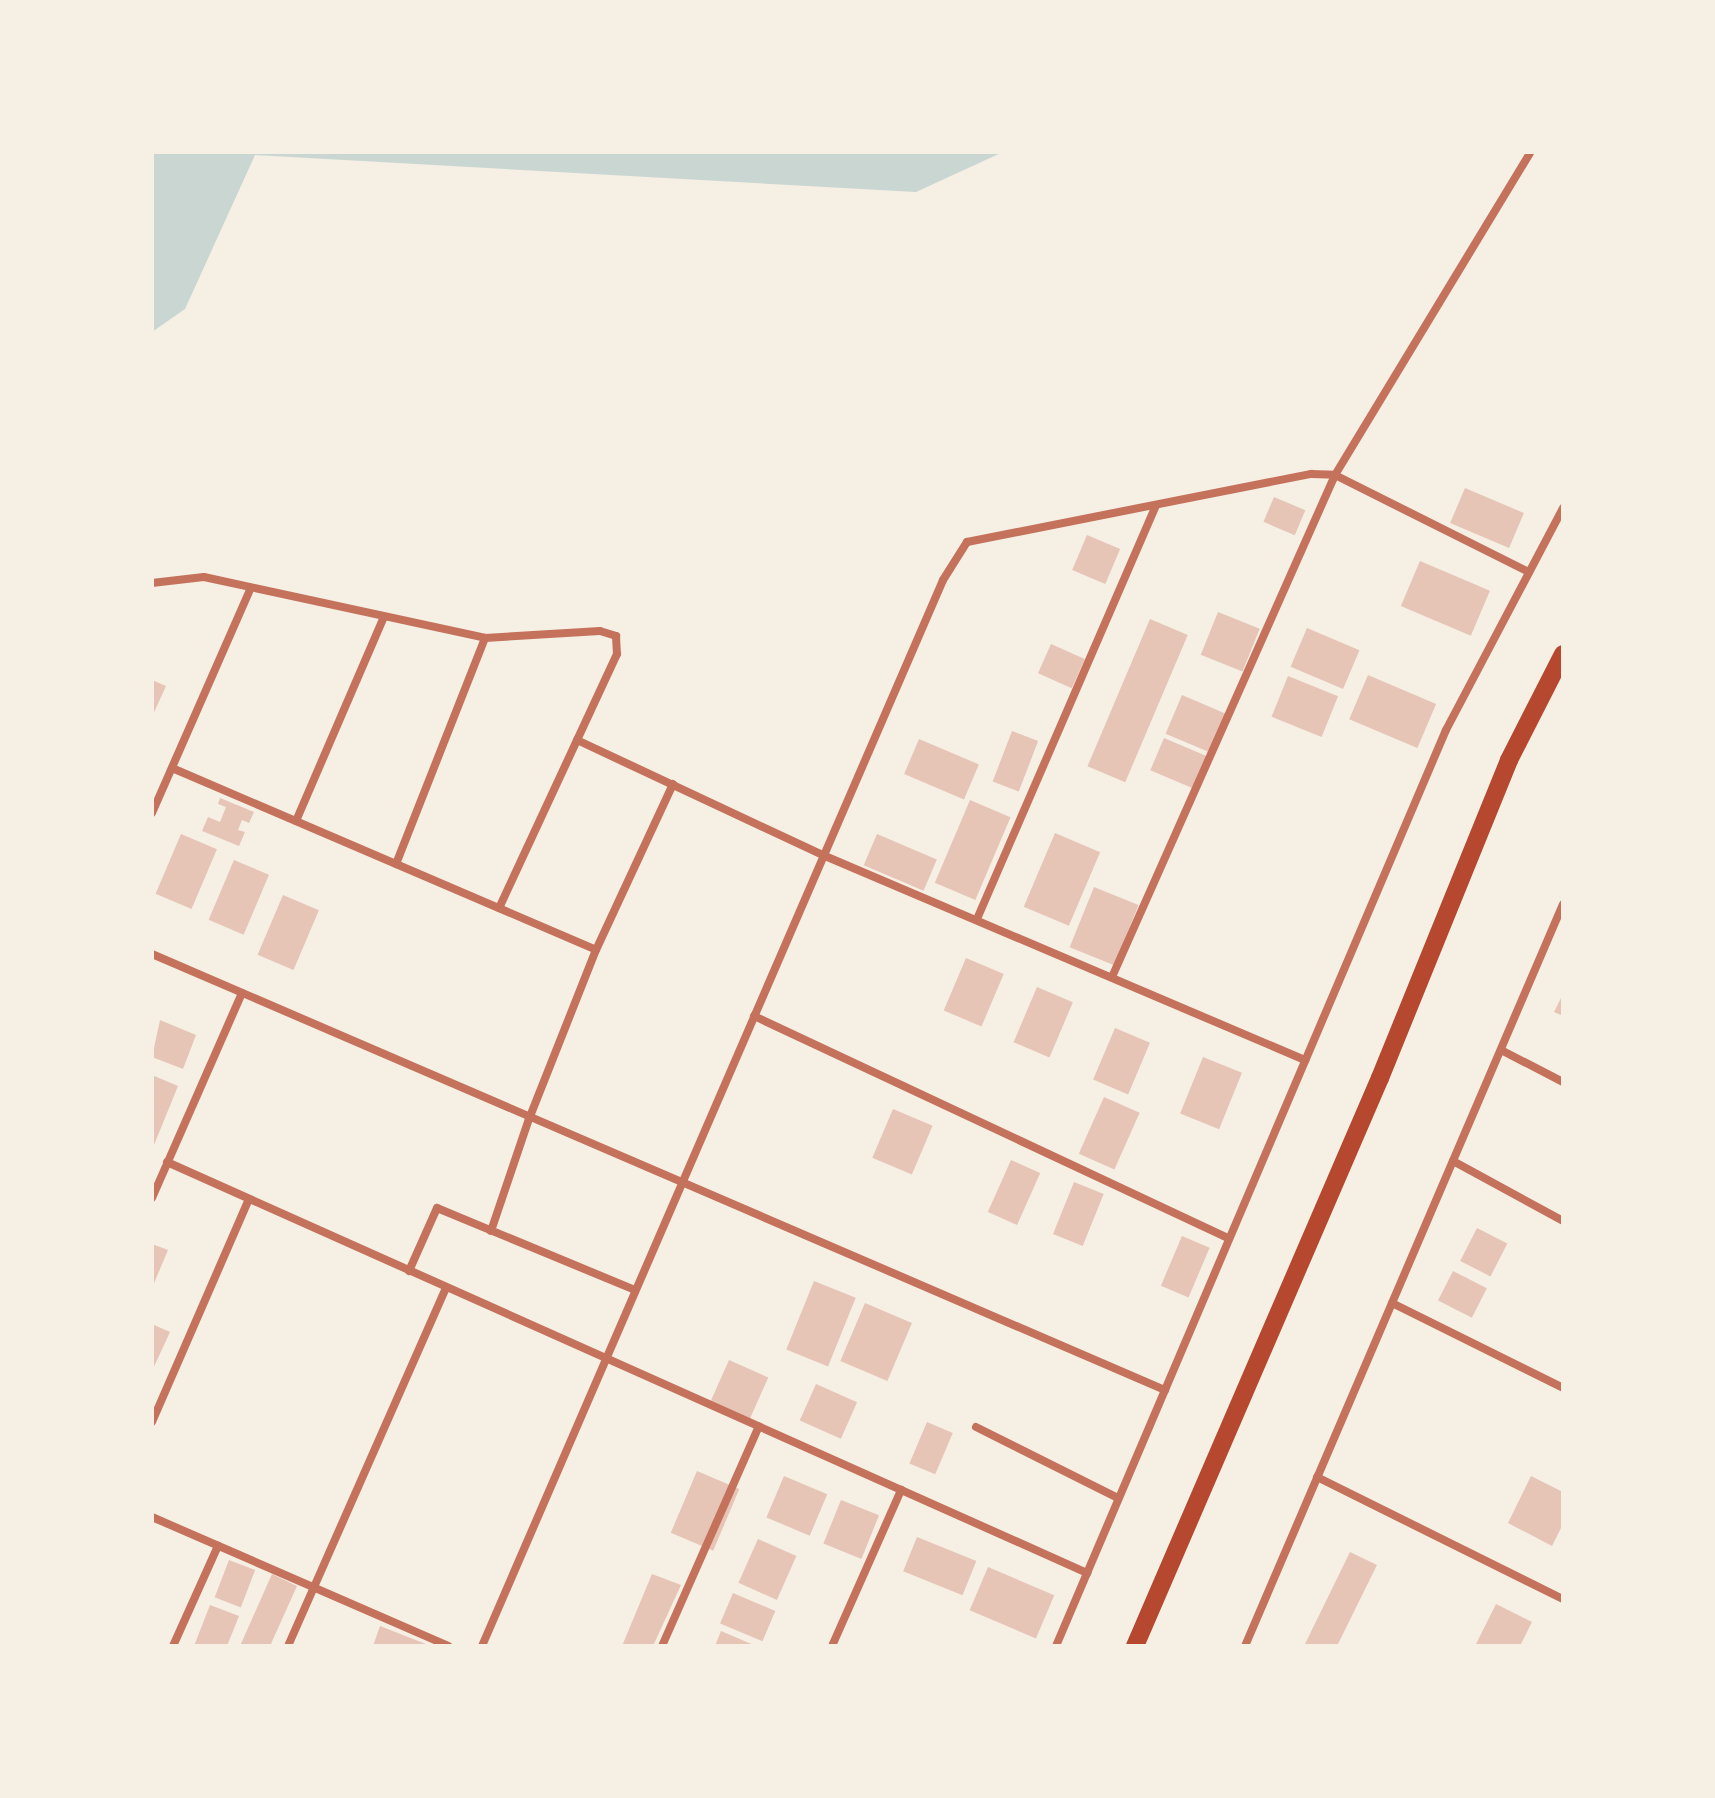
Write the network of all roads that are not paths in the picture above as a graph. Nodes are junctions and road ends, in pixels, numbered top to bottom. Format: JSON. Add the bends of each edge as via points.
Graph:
{"nodes":[{"id":1,"x":1531,"y":152,"type":"edge"},
{"id":2,"x":1335,"y":475,"type":"junction"},
{"id":3,"x":1156,"y":505,"type":"junction"},
{"id":4,"x":1563,"y":508,"type":"edge"},
{"id":5,"x":1529,"y":572,"type":"junction"},
{"id":6,"x":152,"y":583,"type":"edge"},
{"id":7,"x":251,"y":588,"type":"junction"},
{"id":8,"x":384,"y":617,"type":"junction"},
{"id":9,"x":485,"y":638,"type":"junction"},
{"id":10,"x":1563,"y":654,"type":"edge"},
{"id":11,"x":577,"y":740,"type":"junction"},
{"id":12,"x":172,"y":768,"type":"junction"},
{"id":13,"x":673,"y":784,"type":"junction"},
{"id":14,"x":152,"y":813,"type":"edge"},
{"id":15,"x":296,"y":821,"type":"junction"},
{"id":16,"x":825,"y":856,"type":"junction"},
{"id":17,"x":396,"y":864,"type":"junction"},
{"id":18,"x":1563,"y":904,"type":"edge"},
{"id":19,"x":499,"y":908,"type":"junction"},
{"id":20,"x":977,"y":919,"type":"junction"},
{"id":21,"x":596,"y":950,"type":"junction"},
{"id":22,"x":152,"y":954,"type":"edge"},
{"id":23,"x":1112,"y":977,"type":"junction"},
{"id":24,"x":242,"y":993,"type":"junction"},
{"id":25,"x":754,"y":1016,"type":"junction"},
{"id":26,"x":1501,"y":1050,"type":"junction"},
{"id":27,"x":1305,"y":1060,"type":"junction"},
{"id":28,"x":1563,"y":1082,"type":"edge"},
{"id":29,"x":529,"y":1119,"type":"junction"},
{"id":30,"x":1453,"y":1161,"type":"junction"},
{"id":31,"x":167,"y":1162,"type":"junction"},
{"id":32,"x":682,"y":1186,"type":"junction"},
{"id":33,"x":152,"y":1198,"type":"edge"},
{"id":34,"x":249,"y":1199,"type":"junction"},
{"id":35,"x":1563,"y":1221,"type":"edge"},
{"id":36,"x":491,"y":1231,"type":"junction"},
{"id":37,"x":1228,"y":1238,"type":"junction"},
{"id":38,"x":409,"y":1271,"type":"junction"},
{"id":39,"x":446,"y":1287,"type":"junction"},
{"id":40,"x":635,"y":1290,"type":"junction"},
{"id":41,"x":1392,"y":1303,"type":"junction"},
{"id":42,"x":605,"y":1359,"type":"junction"},
{"id":43,"x":1563,"y":1388,"type":"edge"},
{"id":44,"x":1165,"y":1390,"type":"junction"},
{"id":45,"x":152,"y":1422,"type":"edge"},
{"id":46,"x":759,"y":1426,"type":"junction"},
{"id":47,"x":976,"y":1427,"type":"dead end"},
{"id":48,"x":1317,"y":1477,"type":"junction"},
{"id":49,"x":901,"y":1490,"type":"junction"},
{"id":50,"x":1118,"y":1498,"type":"junction"},
{"id":51,"x":152,"y":1517,"type":"edge"},
{"id":52,"x":218,"y":1546,"type":"junction"},
{"id":53,"x":1087,"y":1573,"type":"junction"},
{"id":54,"x":314,"y":1587,"type":"junction"},
{"id":55,"x":1563,"y":1599,"type":"edge"},
{"id":56,"x":1246,"y":1644,"type":"edge"},
{"id":57,"x":173,"y":1646,"type":"edge"},
{"id":58,"x":288,"y":1646,"type":"edge"},
{"id":59,"x":448,"y":1646,"type":"edge"},
{"id":60,"x":482,"y":1646,"type":"edge"},
{"id":61,"x":662,"y":1646,"type":"edge"},
{"id":62,"x":832,"y":1646,"type":"edge"},
{"id":63,"x":1056,"y":1646,"type":"edge"},
{"id":64,"x":1135,"y":1646,"type":"edge"},
{"id":65,"x":1257,"y":1646,"type":"edge"}],
"edges":[{"from":1,"to":2,"type":"street"},
{"from":2,"to":3,"type":"street","via":[[1311,474]]},
{"from":2,"to":5,"type":"street"},
{"from":2,"to":23,"type":"street"},
{"from":3,"to":16,"type":"street","via":[[967,542],[943,580]]},
{"from":3,"to":20,"type":"street"},
{"from":4,"to":5,"type":"street"},
{"from":5,"to":27,"type":"street","via":[[1446,730]]},
{"from":6,"to":7,"type":"street","via":[[204,577]]},
{"from":7,"to":8,"type":"street"},
{"from":7,"to":12,"type":"street"},
{"from":8,"to":9,"type":"street"},
{"from":8,"to":15,"type":"street"},
{"from":9,"to":11,"type":"street","via":[[600,631],[616,636],[617,654]]},
{"from":9,"to":17,"type":"street"},
{"from":10,"to":64,"type":"main road","via":[[1509,760],[1380,1078]]},
{"from":11,"to":13,"type":"street"},
{"from":11,"to":19,"type":"street"},
{"from":12,"to":14,"type":"street"},
{"from":12,"to":15,"type":"street"},
{"from":13,"to":16,"type":"street"},
{"from":13,"to":21,"type":"street"},
{"from":15,"to":17,"type":"street"},
{"from":16,"to":20,"type":"street"},
{"from":16,"to":25,"type":"street"},
{"from":17,"to":19,"type":"street"},
{"from":18,"to":26,"type":"street"},
{"from":19,"to":21,"type":"street"},
{"from":20,"to":23,"type":"street"},
{"from":21,"to":29,"type":"street"},
{"from":22,"to":24,"type":"street"},
{"from":23,"to":27,"type":"street"},
{"from":24,"to":29,"type":"street"},
{"from":24,"to":31,"type":"street"},
{"from":25,"to":32,"type":"street"},
{"from":25,"to":37,"type":"street"},
{"from":26,"to":28,"type":"street"},
{"from":26,"to":30,"type":"street"},
{"from":27,"to":37,"type":"street"},
{"from":29,"to":32,"type":"street"},
{"from":29,"to":36,"type":"street"},
{"from":30,"to":35,"type":"street"},
{"from":30,"to":41,"type":"street"},
{"from":31,"to":33,"type":"street"},
{"from":31,"to":34,"type":"street"},
{"from":32,"to":40,"type":"street"},
{"from":32,"to":44,"type":"street"},
{"from":34,"to":38,"type":"street"},
{"from":34,"to":45,"type":"street"},
{"from":36,"to":38,"type":"street","via":[[437,1208]]},
{"from":36,"to":40,"type":"street"},
{"from":37,"to":44,"type":"street"},
{"from":38,"to":39,"type":"street"},
{"from":39,"to":42,"type":"street"},
{"from":39,"to":54,"type":"street"},
{"from":40,"to":42,"type":"street"},
{"from":41,"to":43,"type":"street"},
{"from":41,"to":48,"type":"street"},
{"from":42,"to":46,"type":"street"},
{"from":42,"to":60,"type":"street"},
{"from":44,"to":50,"type":"street"},
{"from":46,"to":49,"type":"street"},
{"from":46,"to":61,"type":"street"},
{"from":47,"to":50,"type":"street"},
{"from":48,"to":55,"type":"street"},
{"from":48,"to":56,"type":"street"},
{"from":49,"to":53,"type":"street"},
{"from":49,"to":62,"type":"street"},
{"from":50,"to":53,"type":"street"},
{"from":51,"to":52,"type":"street"},
{"from":52,"to":54,"type":"street"},
{"from":52,"to":57,"type":"street"},
{"from":53,"to":63,"type":"street"},
{"from":54,"to":58,"type":"street"},
{"from":54,"to":59,"type":"street"},
{"from":56,"to":65,"type":"street"}]}
